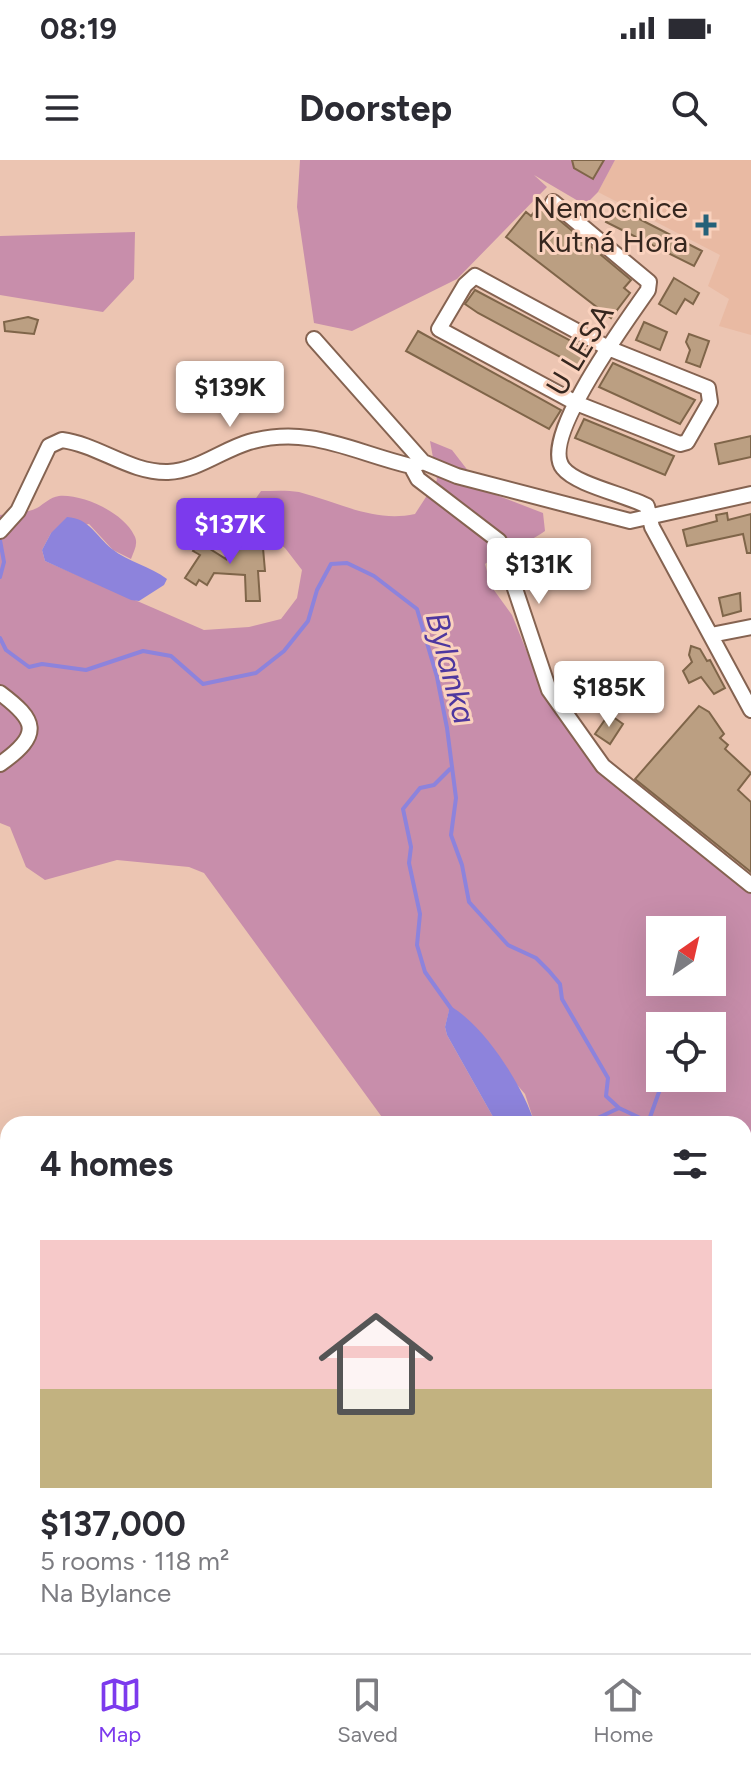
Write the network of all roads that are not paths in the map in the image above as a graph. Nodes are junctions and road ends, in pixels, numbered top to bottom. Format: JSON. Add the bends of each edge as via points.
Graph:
{"nodes":[{"id":1,"x":553,"y":202,"type":"dead end"},
{"id":2,"x":314,"y":339,"type":"dead end"},
{"id":3,"x":608,"y":348,"type":"junction"},
{"id":4,"x":576,"y":403,"type":"junction"},
{"id":5,"x":417,"y":464,"type":"junction"},
{"id":6,"x":751,"y":494,"type":"edge"},
{"id":7,"x":651,"y":516,"type":"junction"},
{"id":8,"x":1,"y":530,"type":"edge"},
{"id":9,"x":751,"y":627,"type":"edge"},
{"id":10,"x":711,"y":635,"type":"junction"},
{"id":11,"x":0,"y":693,"type":"edge"},
{"id":12,"x":751,"y":710,"type":"edge"},
{"id":13,"x":0,"y":764,"type":"edge"},
{"id":14,"x":751,"y":885,"type":"edge"}],
"edges":[{"from":1,"to":3,"type":"street","name":"U LESA","via":[[648,278],[648,290]]},
{"from":2,"to":5,"type":"street"},
{"from":3,"to":4,"type":"street","name":"U LESA"},
{"from":3,"to":4,"type":"street","via":[[708,388],[711,396],[687,442],[680,444]]},
{"from":3,"to":4,"type":"street","via":[[475,276],[439,329]]},
{"from":4,"to":7,"type":"street","name":"U LESA","via":[[558,446],[563,468],[647,506]]},
{"from":5,"to":7,"type":"street","via":[[630,521]]},
{"from":5,"to":8,"type":"street","via":[[288,434],[167,472],[136,467],[62,440],[49,446],[18,511]]},
{"from":5,"to":14,"type":"street","via":[[418,479],[499,541],[549,690],[591,750],[619,779]]},
{"from":6,"to":7,"type":"street"},
{"from":7,"to":10,"type":"street","via":[[652,527]]},
{"from":9,"to":10,"type":"street"},
{"from":10,"to":12,"type":"street"},
{"from":11,"to":13,"type":"street","via":[[30,721],[29,733]]}]}
